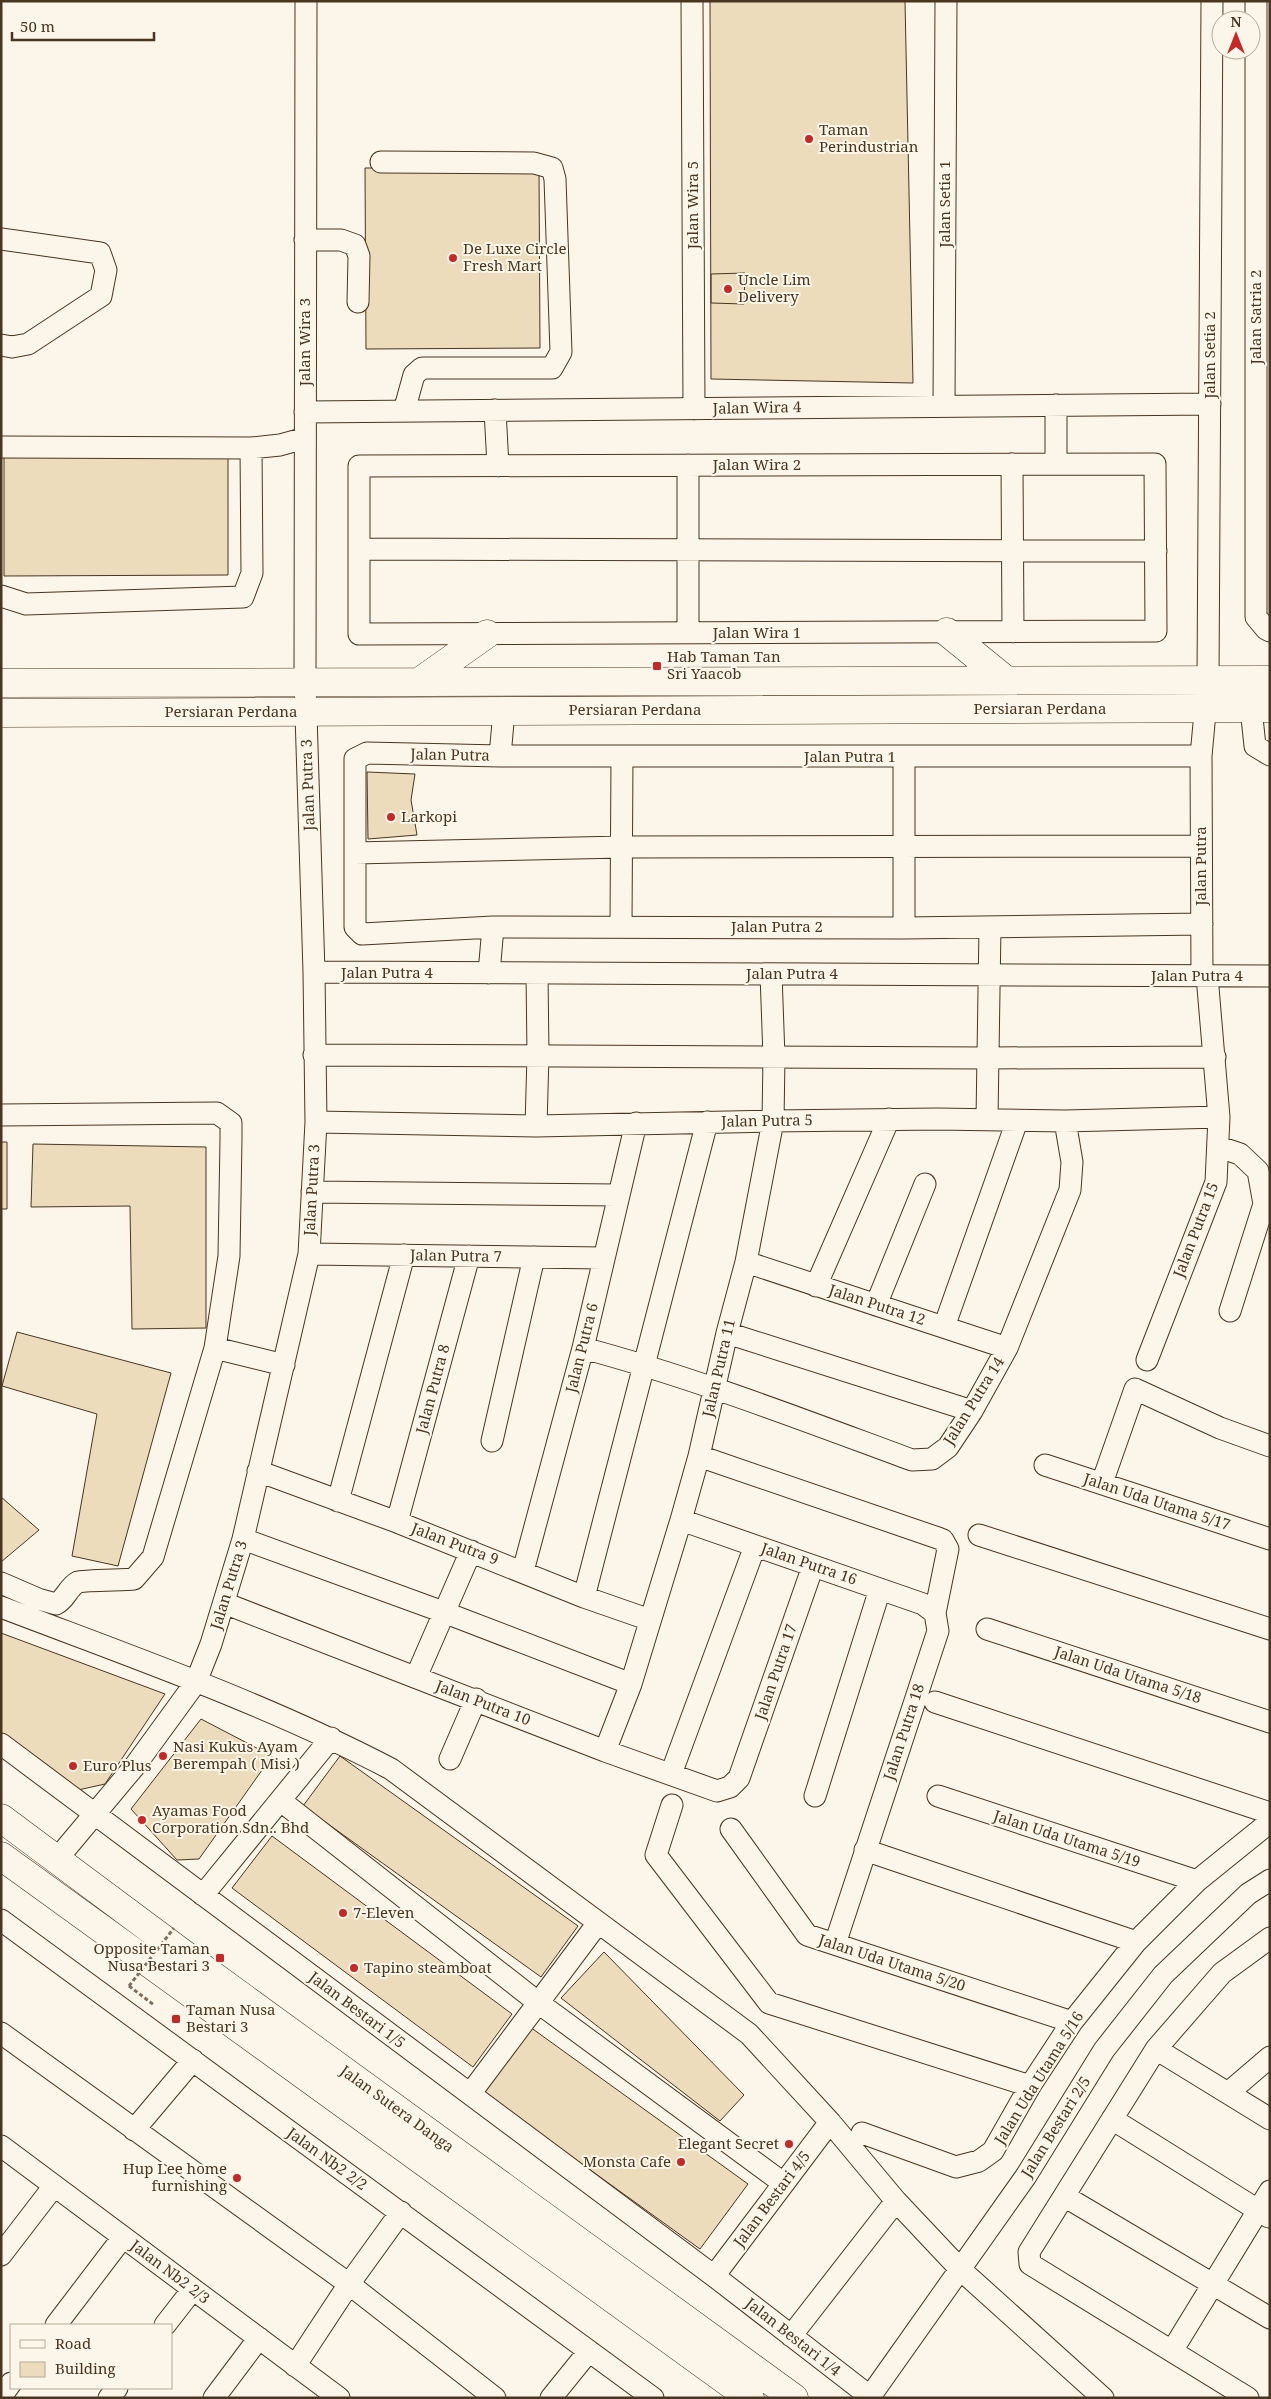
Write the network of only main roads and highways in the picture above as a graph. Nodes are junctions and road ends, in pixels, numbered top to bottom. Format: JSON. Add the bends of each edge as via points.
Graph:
{"nodes":[{"id":1,"x":947,"y":632,"type":"road end"},
{"id":2,"x":487,"y":634,"type":"road end"},
{"id":3,"x":1006,"y":680,"type":"junction"},
{"id":4,"x":1270,"y":680,"type":"edge"},
{"id":5,"x":419,"y":682,"type":"junction"},
{"id":6,"x":1,"y":683,"type":"edge"},
{"id":7,"x":1260,"y":708,"type":"edge"},
{"id":8,"x":1,"y":713,"type":"edge"},
{"id":9,"x":1,"y":1818,"type":"edge"},
{"id":10,"x":1,"y":1856,"type":"edge"},
{"id":11,"x":750,"y":2398,"type":"edge"},
{"id":12,"x":794,"y":2398,"type":"edge"}],
"edges":[{"from":1,"to":3,"type":"main road"},
{"from":2,"to":5,"type":"main road"},
{"from":3,"to":4,"type":"main road","name":"Persiaran Perdana"},
{"from":3,"to":5,"type":"main road","name":"Persiaran Perdana"},
{"from":5,"to":6,"type":"main road","name":"Persiaran Perdana"},
{"from":7,"to":8,"type":"main road","name":"Persiaran Perdana"},
{"from":9,"to":12,"type":"main road","name":"Jalan Sutera Danga"},
{"from":10,"to":11,"type":"main road","name":"Jalan Sutera Danga"}]}
